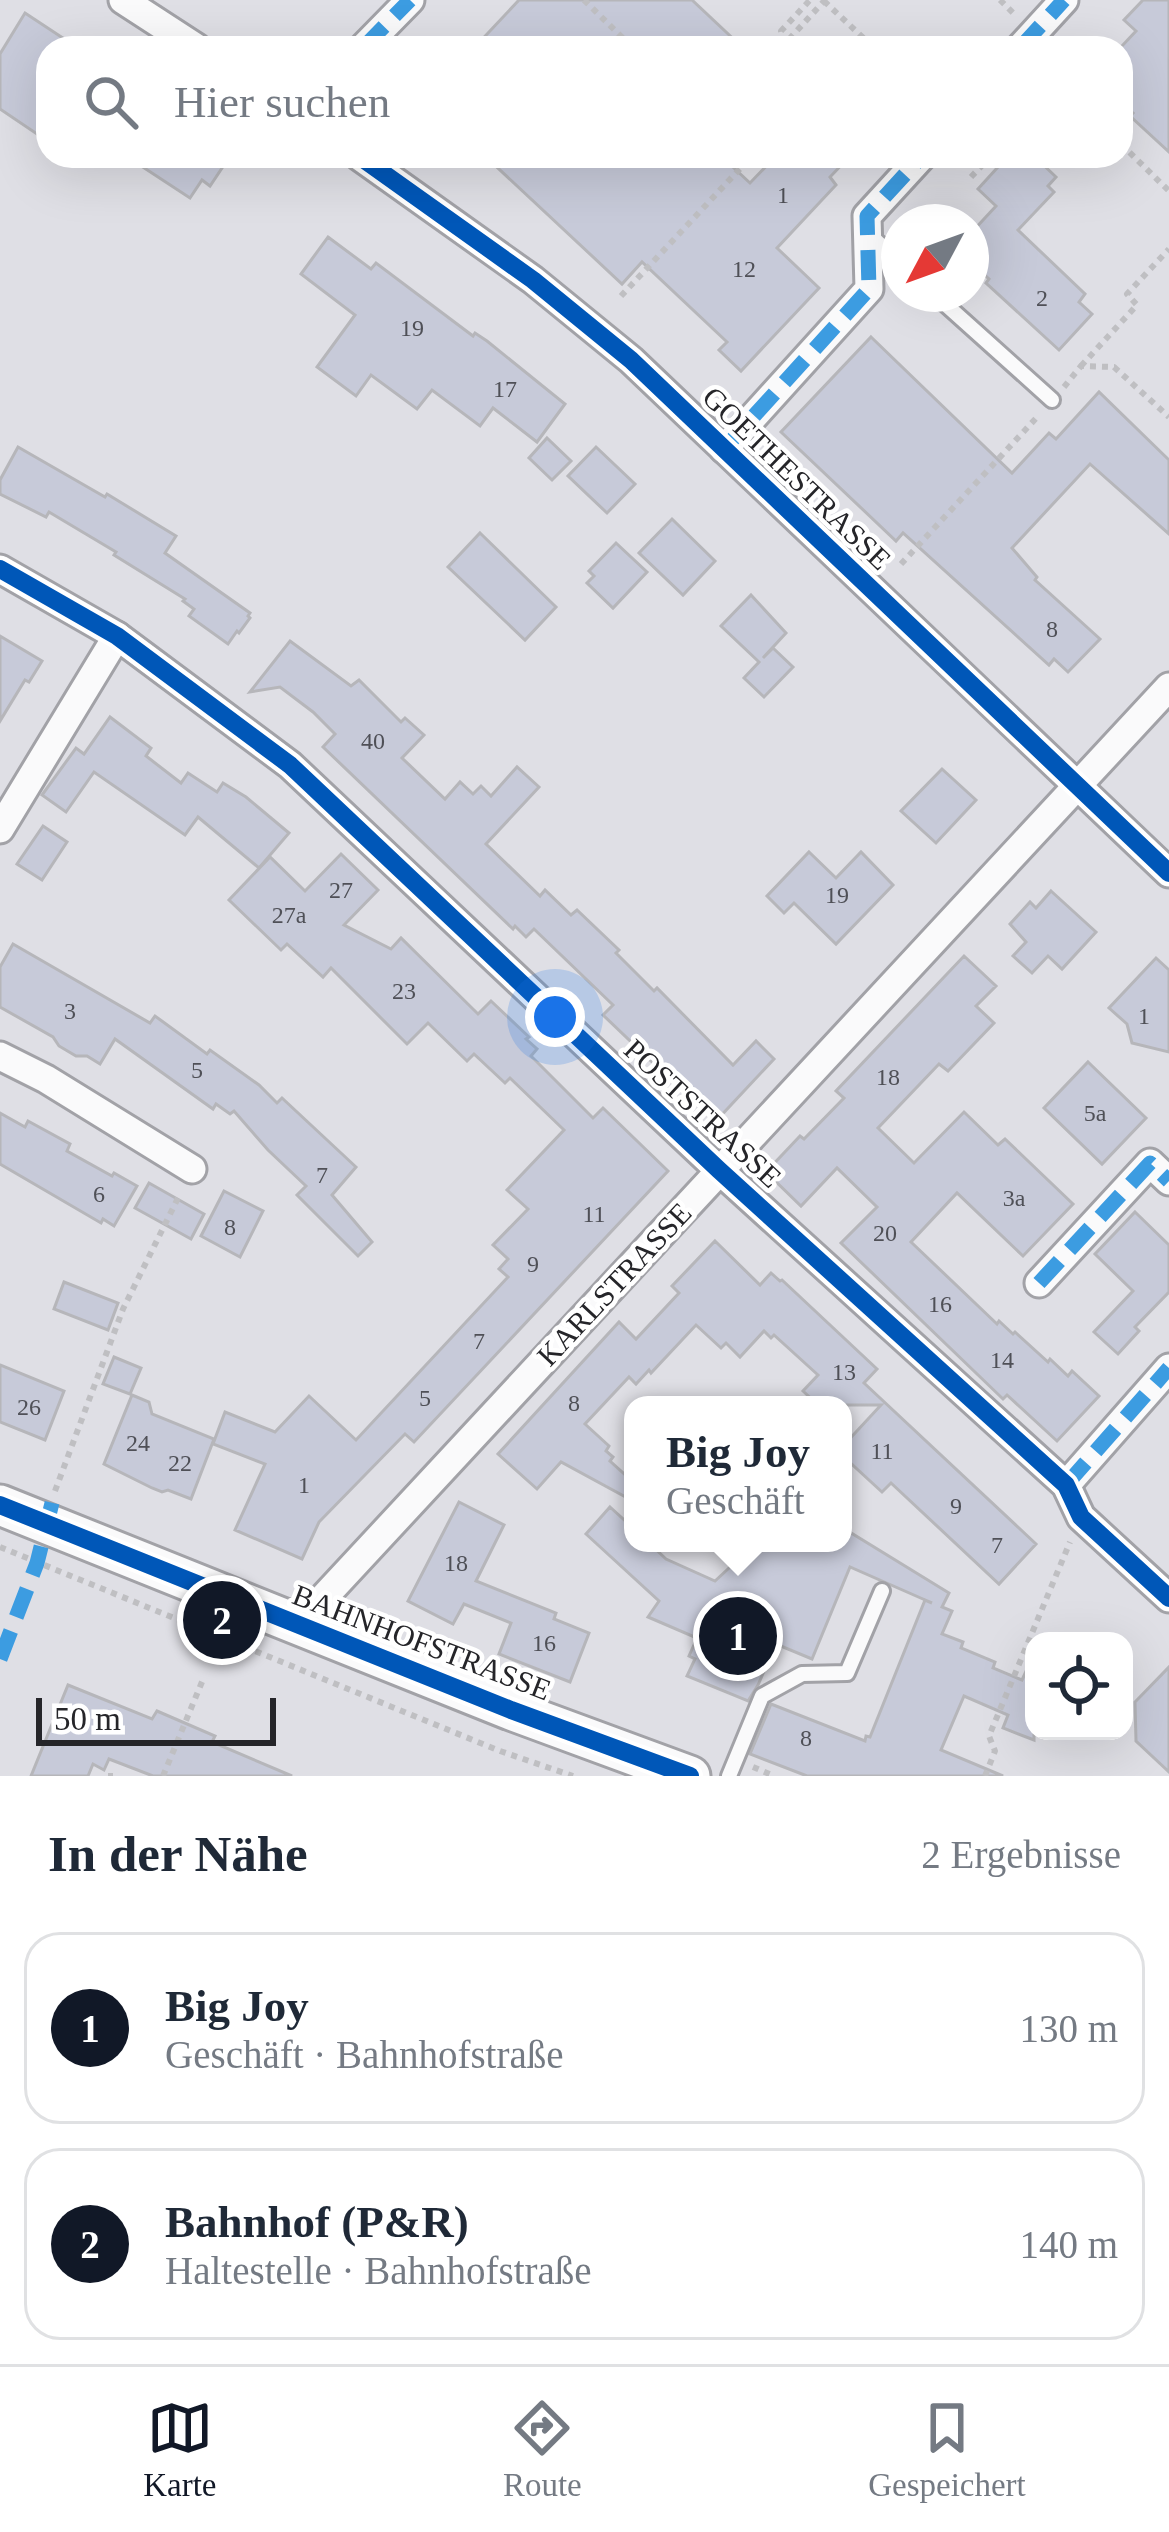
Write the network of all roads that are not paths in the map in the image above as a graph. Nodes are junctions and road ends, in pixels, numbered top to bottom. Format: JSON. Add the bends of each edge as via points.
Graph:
{"nodes":[{"id":1,"x":123,"y":0,"type":"edge"},
{"id":2,"x":410,"y":0,"type":"edge"},
{"id":3,"x":1064,"y":0,"type":"edge"},
{"id":4,"x":178,"y":36,"type":"edge"},
{"id":5,"x":376,"y":36,"type":"edge"},
{"id":6,"x":1031,"y":36,"type":"edge"},
{"id":7,"x":376,"y":168,"type":"edge"},
{"id":8,"x":911,"y":168,"type":"edge"},
{"id":9,"x":868,"y":234,"type":"junction"},
{"id":10,"x":881,"y":246,"type":"edge"},
{"id":11,"x":954,"y":312,"type":"edge"},
{"id":12,"x":1052,"y":400,"type":"road end"},
{"id":13,"x":724,"y":449,"type":"junction"},
{"id":14,"x":0,"y":569,"type":"edge"},
{"id":15,"x":117,"y":636,"type":"junction"},
{"id":16,"x":1169,"y":687,"type":"edge"},
{"id":17,"x":1076,"y":786,"type":"junction"},
{"id":18,"x":0,"y":829,"type":"edge"},
{"id":19,"x":1169,"y":873,"type":"edge"},
{"id":20,"x":0,"y":1057,"type":"edge"},
{"id":21,"x":192,"y":1169,"type":"road end"},
{"id":22,"x":719,"y":1170,"type":"junction"},
{"id":23,"x":1169,"y":1181,"type":"edge"},
{"id":24,"x":1039,"y":1283,"type":"dead end"},
{"id":25,"x":1169,"y":1368,"type":"edge"},
{"id":26,"x":1066,"y":1485,"type":"junction"},
{"id":27,"x":0,"y":1505,"type":"edge"},
{"id":28,"x":882,"y":1591,"type":"dead end"},
{"id":29,"x":1169,"y":1598,"type":"edge"},
{"id":30,"x":310,"y":1630,"type":"junction"},
{"id":31,"x":690,"y":1776,"type":"edge"},
{"id":32,"x":729,"y":1776,"type":"edge"}],
"edges":[{"from":1,"to":4,"type":"street"},
{"from":2,"to":5,"type":"street"},
{"from":3,"to":6,"type":"street"},
{"from":7,"to":13,"type":"street","name":"GOETHESTRASSE","via":[[532,280]]},
{"from":8,"to":9,"type":"street","via":[[867,216]]},
{"from":9,"to":10,"type":"lane"},
{"from":9,"to":13,"type":"street","via":[[869,289]]},
{"from":11,"to":12,"type":"lane"},
{"from":13,"to":17,"type":"street","name":"GOETHESTRASSE"},
{"from":14,"to":15,"type":"street","name":"POSTSTRASSE"},
{"from":15,"to":18,"type":"street"},
{"from":15,"to":22,"type":"street","name":"POSTSTRASSE","via":[[290,765]]},
{"from":16,"to":17,"type":"street","name":"KARLSTRASSE"},
{"from":17,"to":19,"type":"street","name":"GOETHESTRASSE"},
{"from":17,"to":22,"type":"street","name":"KARLSTRASSE"},
{"from":20,"to":21,"type":"street"},
{"from":22,"to":26,"type":"street","name":"POSTSTRASSE"},
{"from":22,"to":30,"type":"street","name":"KARLSTRASSE","via":[[325,1596]]},
{"from":23,"to":24,"type":"street","via":[[1150,1163]]},
{"from":25,"to":26,"type":"street"},
{"from":26,"to":29,"type":"street","name":"POSTSTRASSE","via":[[1081,1517]]},
{"from":27,"to":30,"type":"main road","name":"BAHNHOFSTRASSE"},
{"from":28,"to":32,"type":"lane","via":[[847,1673],[802,1674],[762,1696]]},
{"from":30,"to":31,"type":"main road","name":"BAHNHOFSTRASSE"}]}
